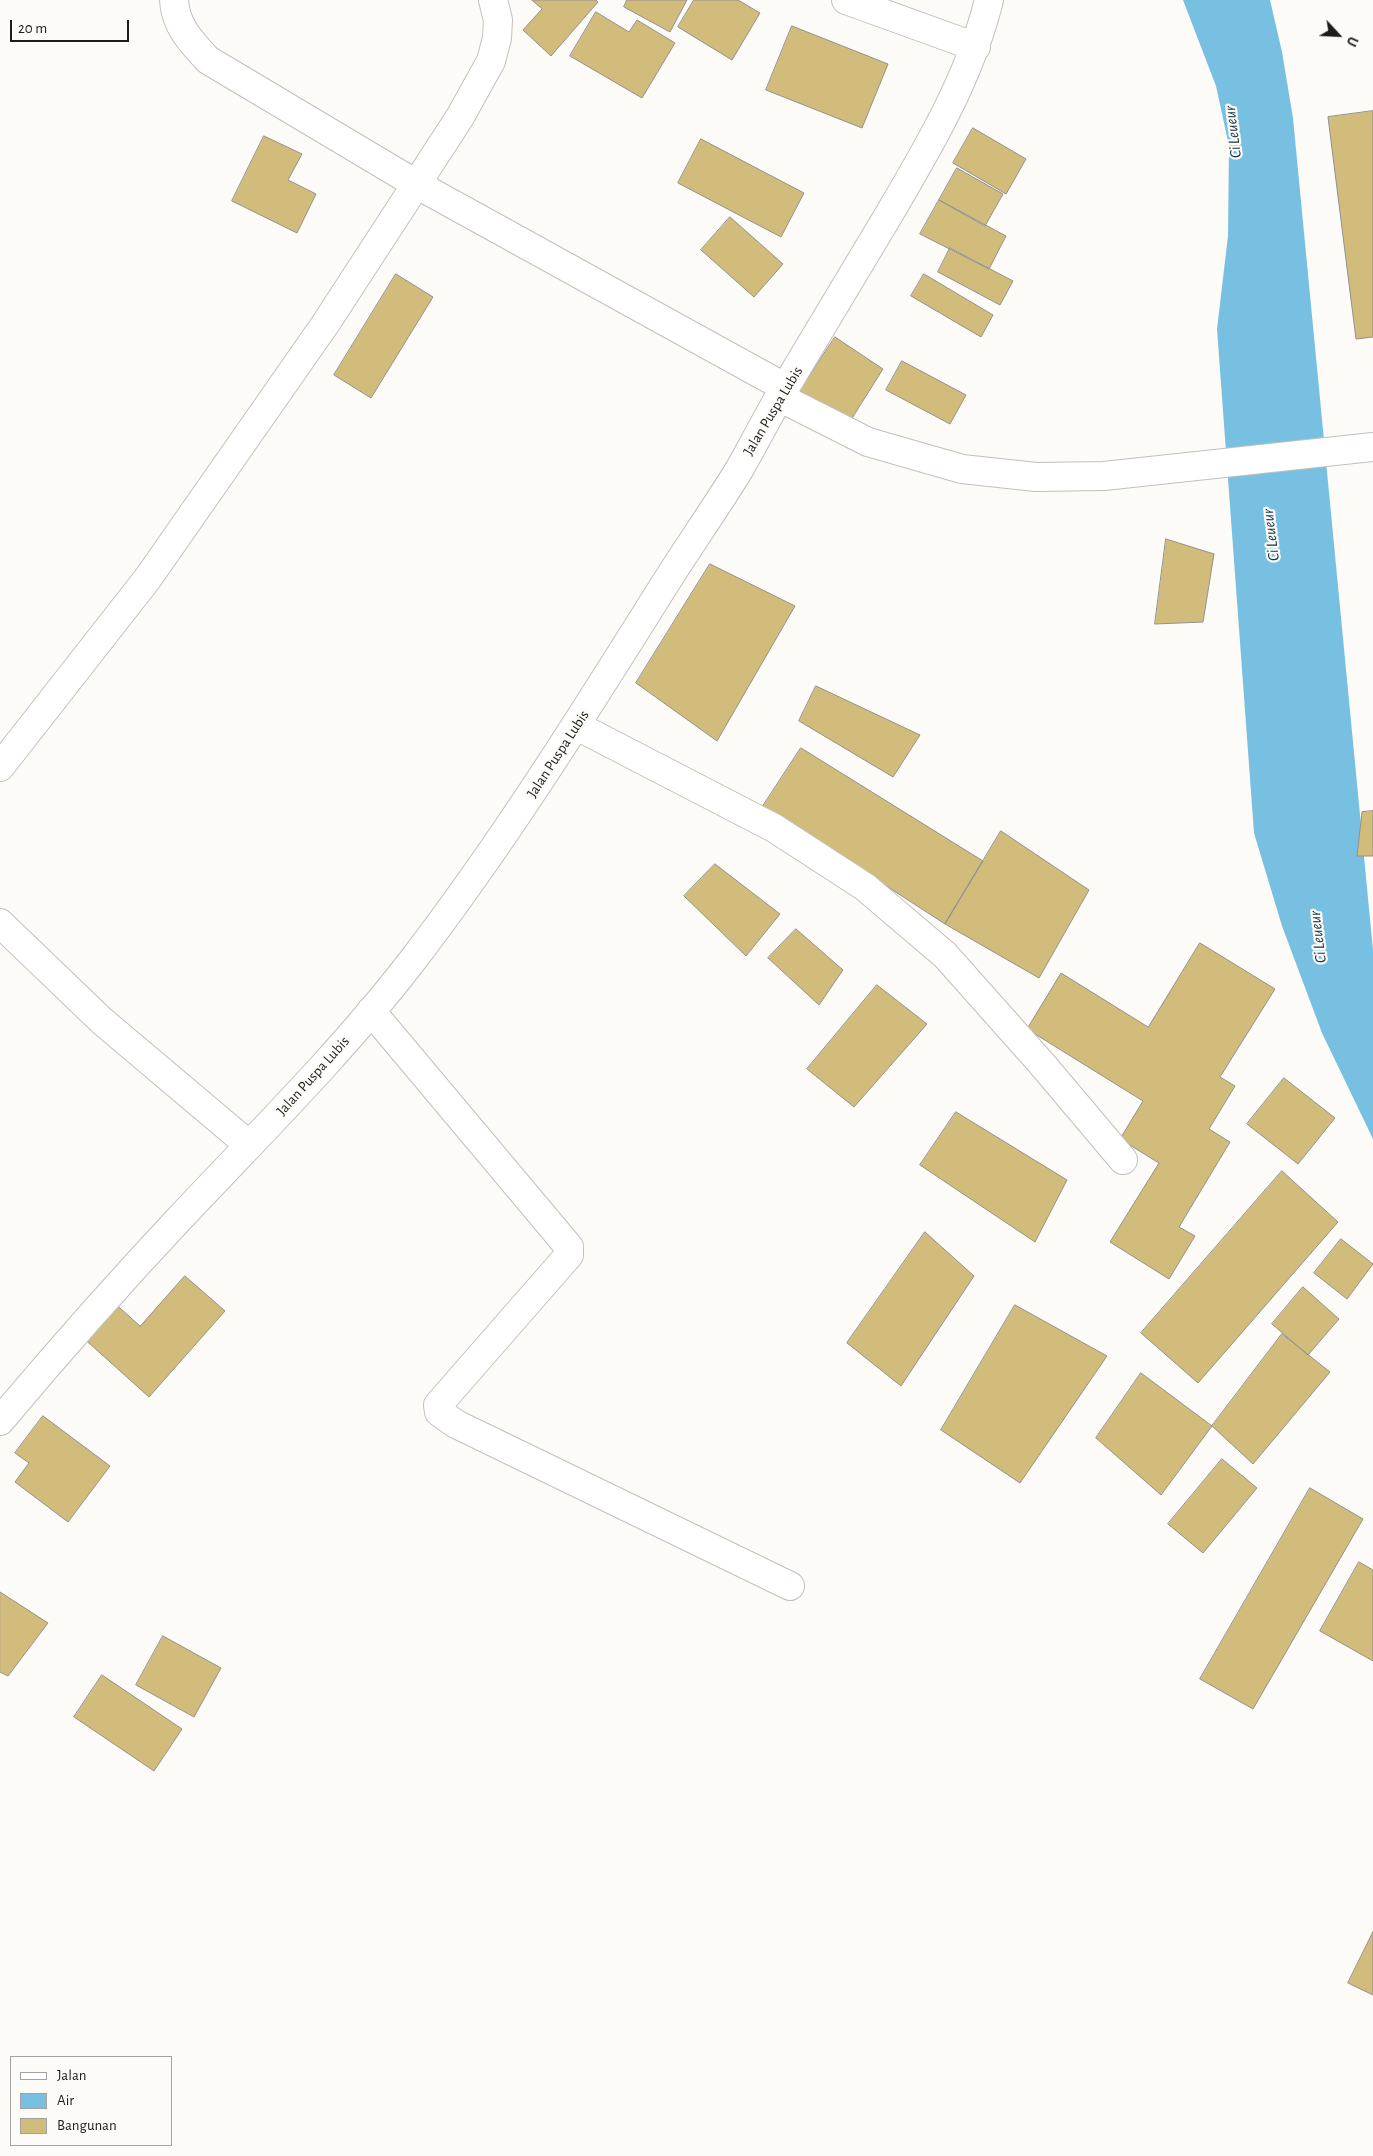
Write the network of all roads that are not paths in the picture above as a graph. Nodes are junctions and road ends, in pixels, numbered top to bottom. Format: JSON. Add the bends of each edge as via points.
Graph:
{"nodes":[{"id":1,"x":174,"y":0,"type":"edge"},
{"id":2,"x":493,"y":0,"type":"edge"},
{"id":3,"x":846,"y":0,"type":"edge"},
{"id":4,"x":989,"y":0,"type":"edge"},
{"id":5,"x":976,"y":46,"type":"junction"},
{"id":6,"x":416,"y":184,"type":"junction"},
{"id":7,"x":782,"y":393,"type":"junction"},
{"id":8,"x":1373,"y":447,"type":"edge"},
{"id":9,"x":577,"y":726,"type":"junction"},
{"id":10,"x":0,"y":767,"type":"edge"},
{"id":11,"x":0,"y":923,"type":"edge"},
{"id":12,"x":371,"y":1011,"type":"junction"},
{"id":13,"x":250,"y":1145,"type":"junction"},
{"id":14,"x":1123,"y":1160,"type":"dead end"},
{"id":15,"x":0,"y":1421,"type":"edge"},
{"id":16,"x":790,"y":1586,"type":"dead end"}],
"edges":[{"from":1,"to":6,"type":"street","via":[[175,14],[189,40],[208,60]]},
{"from":2,"to":6,"type":"street","via":[[498,20],[491,61],[460,117]]},
{"from":3,"to":5,"type":"street"},
{"from":4,"to":5,"type":"street","name":"Jalan Puspa Lubis"},
{"from":5,"to":7,"type":"street","name":"Jalan Puspa Lubis","via":[[952,103],[918,165]]},
{"from":6,"to":7,"type":"street"},
{"from":6,"to":10,"type":"street","via":[[326,323],[148,578]]},
{"from":7,"to":8,"type":"street","via":[[868,442],[962,469],[1036,477],[1094,476]]},
{"from":7,"to":9,"type":"street","name":"Jalan Puspa Lubis","via":[[737,472]]},
{"from":9,"to":12,"type":"street","name":"Jalan Puspa Lubis","via":[[464,891]]},
{"from":9,"to":14,"type":"street","via":[[774,828],[865,888],[945,955]]},
{"from":11,"to":13,"type":"street","via":[[102,1021]]},
{"from":12,"to":13,"type":"street","name":"Jalan Puspa Lubis"},
{"from":12,"to":16,"type":"street","via":[[569,1247],[569,1255],[438,1405],[439,1412],[456,1424]]},
{"from":13,"to":15,"type":"street","name":"Jalan Puspa Lubis","via":[[51,1360]]}]}
